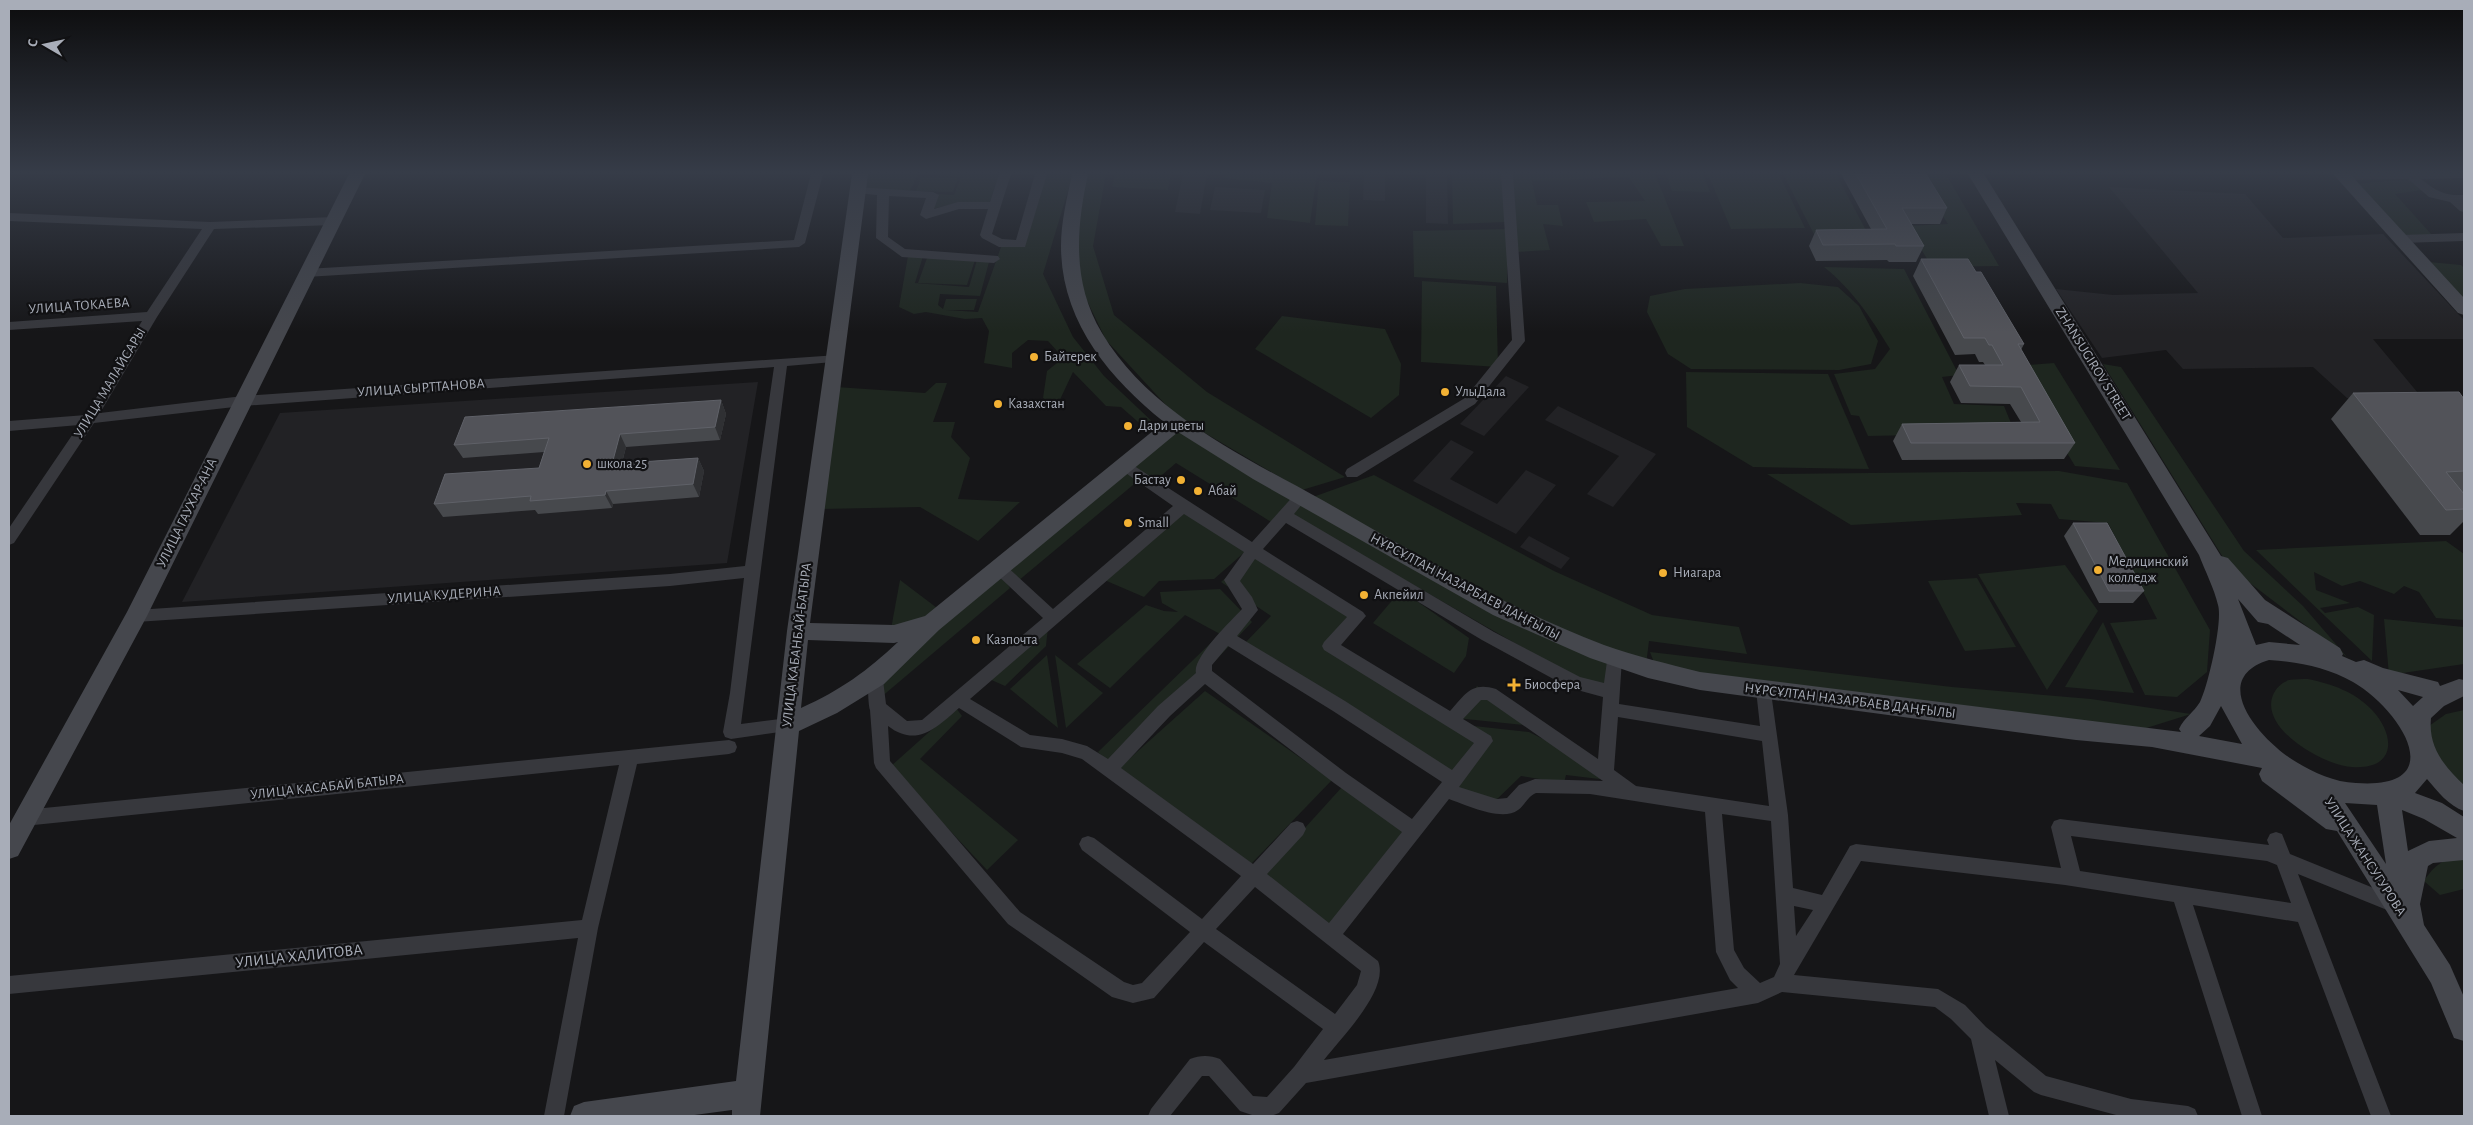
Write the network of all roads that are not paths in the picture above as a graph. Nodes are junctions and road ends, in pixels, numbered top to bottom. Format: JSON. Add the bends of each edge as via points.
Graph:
{"nodes":[{"id":1,"x":210,"y":226,"type":"edge"},
{"id":2,"x":330,"y":226,"type":"edge"},
{"id":3,"x":803,"y":226,"type":"edge"},
{"id":4,"x":852,"y":226,"type":"edge"},
{"id":5,"x":882,"y":226,"type":"edge"},
{"id":6,"x":989,"y":226,"type":"edge"},
{"id":7,"x":1026,"y":226,"type":"edge"},
{"id":8,"x":1070,"y":226,"type":"edge"},
{"id":9,"x":1511,"y":226,"type":"edge"},
{"id":10,"x":2008,"y":226,"type":"edge"},
{"id":11,"x":2389,"y":226,"type":"edge"},
{"id":12,"x":2464,"y":237,"type":"edge"},
{"id":13,"x":2401,"y":239,"type":"junction"},
{"id":14,"x":994,"y":259,"type":"dead end"},
{"id":15,"x":306,"y":273,"type":"junction"},
{"id":16,"x":2464,"y":309,"type":"edge"},
{"id":17,"x":151,"y":316,"type":"junction"},
{"id":18,"x":9,"y":326,"type":"edge"},
{"id":19,"x":834,"y":358,"type":"junction"},
{"id":20,"x":781,"y":363,"type":"junction"},
{"id":21,"x":243,"y":401,"type":"junction"},
{"id":22,"x":90,"y":419,"type":"junction"},
{"id":23,"x":1177,"y":422,"type":"junction"},
{"id":24,"x":9,"y":426,"type":"edge"},
{"id":25,"x":1125,"y":465,"type":"junction"},
{"id":26,"x":1352,"y":473,"type":"dead end"},
{"id":27,"x":1301,"y":497,"type":"junction"},
{"id":28,"x":1182,"y":506,"type":"junction"},
{"id":29,"x":1285,"y":515,"type":"junction"},
{"id":30,"x":10,"y":535,"type":"edge"},
{"id":31,"x":1253,"y":550,"type":"junction"},
{"id":32,"x":2209,"y":553,"type":"junction"},
{"id":33,"x":998,"y":568,"type":"junction"},
{"id":34,"x":752,"y":571,"type":"junction"},
{"id":35,"x":2230,"y":606,"type":"junction"},
{"id":36,"x":2258,"y":606,"type":"junction"},
{"id":37,"x":136,"y":616,"type":"junction"},
{"id":38,"x":1052,"y":617,"type":"junction"},
{"id":39,"x":932,"y":623,"type":"junction"},
{"id":40,"x":798,"y":631,"type":"junction"},
{"id":41,"x":1227,"y":638,"type":"junction"},
{"id":42,"x":2317,"y":656,"type":"junction"},
{"id":43,"x":2250,"y":657,"type":"junction"},
{"id":44,"x":1614,"y":659,"type":"junction"},
{"id":45,"x":1205,"y":676,"type":"junction"},
{"id":46,"x":876,"y":677,"type":"junction"},
{"id":47,"x":2462,"y":687,"type":"edge"},
{"id":48,"x":1764,"y":690,"type":"junction"},
{"id":49,"x":2385,"y":693,"type":"junction"},
{"id":50,"x":2433,"y":694,"type":"junction"},
{"id":51,"x":957,"y":699,"type":"junction"},
{"id":52,"x":1610,"y":700,"type":"junction"},
{"id":53,"x":876,"y":704,"type":"junction"},
{"id":54,"x":2232,"y":710,"type":"junction"},
{"id":55,"x":1452,"y":720,"type":"junction"},
{"id":56,"x":788,"y":725,"type":"junction"},
{"id":57,"x":1770,"y":735,"type":"junction"},
{"id":58,"x":2418,"y":736,"type":"junction"},
{"id":59,"x":2192,"y":737,"type":"junction"},
{"id":60,"x":728,"y":747,"type":"dead end"},
{"id":61,"x":630,"y":756,"type":"junction"},
{"id":62,"x":2274,"y":760,"type":"junction"},
{"id":63,"x":1109,"y":769,"type":"junction"},
{"id":64,"x":1606,"y":773,"type":"junction"},
{"id":65,"x":2318,"y":785,"type":"junction"},
{"id":66,"x":1450,"y":786,"type":"junction"},
{"id":67,"x":1632,"y":792,"type":"junction"},
{"id":68,"x":2388,"y":794,"type":"junction"},
{"id":69,"x":2463,"y":800,"type":"edge"},
{"id":70,"x":1713,"y":805,"type":"junction"},
{"id":71,"x":1779,"y":814,"type":"junction"},
{"id":72,"x":1298,"y":829,"type":"dead end"},
{"id":73,"x":2464,"y":830,"type":"edge"},
{"id":74,"x":1415,"y":831,"type":"junction"},
{"id":75,"x":14,"y":835,"type":"edge"},
{"id":76,"x":2276,"y":840,"type":"dead end"},
{"id":77,"x":1088,"y":844,"type":"dead end"},
{"id":78,"x":2464,"y":849,"type":"edge"},
{"id":79,"x":2284,"y":860,"type":"junction"},
{"id":80,"x":2371,"y":864,"type":"junction"},
{"id":81,"x":1254,"y":875,"type":"junction"},
{"id":82,"x":2073,"y":879,"type":"junction"},
{"id":83,"x":1784,"y":895,"type":"junction"},
{"id":84,"x":2180,"y":895,"type":"junction"},
{"id":85,"x":1827,"y":904,"type":"junction"},
{"id":86,"x":2304,"y":914,"type":"junction"},
{"id":87,"x":2406,"y":915,"type":"junction"},
{"id":88,"x":589,"y":928,"type":"junction"},
{"id":89,"x":1202,"y":930,"type":"junction"},
{"id":90,"x":1330,"y":936,"type":"junction"},
{"id":91,"x":1789,"y":964,"type":"junction"},
{"id":92,"x":1781,"y":983,"type":"junction"},
{"id":93,"x":9,"y":985,"type":"edge"},
{"id":94,"x":1758,"y":994,"type":"junction"},
{"id":95,"x":1337,"y":1027,"type":"junction"},
{"id":96,"x":2464,"y":1028,"type":"edge"},
{"id":97,"x":1979,"y":1034,"type":"junction"},
{"id":98,"x":1301,"y":1074,"type":"junction"},
{"id":99,"x":746,"y":1105,"type":"edge"},
{"id":100,"x":2132,"y":1112,"type":"edge"},
{"id":101,"x":554,"y":1116,"type":"edge"},
{"id":102,"x":584,"y":1116,"type":"edge"},
{"id":103,"x":1158,"y":1116,"type":"edge"},
{"id":104,"x":1999,"y":1116,"type":"edge"},
{"id":105,"x":2188,"y":1116,"type":"edge"},
{"id":106,"x":2252,"y":1116,"type":"edge"},
{"id":107,"x":2381,"y":1116,"type":"edge"}],
"edges":[{"from":1,"to":17,"type":"street","name":"УЛИЦА МАЛАЙСАРЫ"},
{"from":2,"to":15,"type":"main road","name":"УЛИЦА ГАУХАР-АНА"},
{"from":3,"to":15,"type":"street","via":[[799,243]]},
{"from":4,"to":19,"type":"main road","name":"УЛИЦА КАБАНБАЙ-БАТЫРА"},
{"from":5,"to":14,"type":"street","via":[[882,238],[902,253]]},
{"from":6,"to":7,"type":"street","via":[[986,235],[999,243],[1021,244]]},
{"from":8,"to":23,"type":"main road","name":"НҰРСҰЛТАН НАЗАРБАЕВ ДАҢҒЫЛЫ","via":[[1070,276],[1096,338],[1138,389]]},
{"from":9,"to":26,"type":"street","via":[[1519,341],[1470,401]]},
{"from":10,"to":32,"type":"main road","name":"ZHANSUGIROV STREET"},
{"from":11,"to":13,"type":"main road"},
{"from":12,"to":13,"type":"street"},
{"from":13,"to":16,"type":"main road"},
{"from":15,"to":21,"type":"main road","name":"УЛИЦА ГАУХАР-АНА"},
{"from":17,"to":18,"type":"street","name":"УЛИЦА ТОКАЕВА"},
{"from":17,"to":22,"type":"street","name":"УЛИЦА МАЛАЙСАРЫ"},
{"from":19,"to":20,"type":"street","name":"УЛИЦА СЫРТТАНОВА"},
{"from":19,"to":40,"type":"main road","name":"УЛИЦА КАБАНБАЙ-БАТЫРА"},
{"from":20,"to":21,"type":"street","name":"УЛИЦА СЫРТТАНОВА"},
{"from":20,"to":34,"type":"street"},
{"from":21,"to":22,"type":"street","name":"УЛИЦА СЫРТТАНОВА"},
{"from":21,"to":37,"type":"main road","name":"УЛИЦА ГАУХАР-АНА"},
{"from":22,"to":24,"type":"street","name":"УЛИЦА СЫРТТАНОВА"},
{"from":22,"to":30,"type":"street","name":"УЛИЦА МАЛАЙСАРЫ"},
{"from":23,"to":25,"type":"main road"},
{"from":23,"to":27,"type":"main road","name":"НҰРСҰЛТАН НАЗАРБАЕВ ДАҢҒЫЛЫ"},
{"from":25,"to":28,"type":"street"},
{"from":25,"to":33,"type":"main road"},
{"from":27,"to":29,"type":"street"},
{"from":27,"to":44,"type":"main road","name":"НҰРСҰЛТАН НАЗАРБАЕВ ДАҢҒЫЛЫ","via":[[1494,605],[1563,639]]},
{"from":28,"to":31,"type":"street"},
{"from":28,"to":38,"type":"street"},
{"from":29,"to":31,"type":"street"},
{"from":29,"to":52,"type":"street","via":[[1496,640]]},
{"from":31,"to":41,"type":"street","via":[[1232,580],[1247,600],[1250,610]]},
{"from":31,"to":55,"type":"street","via":[[1358,616],[1330,646]]},
{"from":32,"to":35,"type":"main road"},
{"from":32,"to":36,"type":"main road"},
{"from":33,"to":38,"type":"street"},
{"from":33,"to":39,"type":"main road"},
{"from":34,"to":37,"type":"street","name":"УЛИЦА КУДЕРИНА"},
{"from":34,"to":56,"type":"street","via":[[731,732]]},
{"from":35,"to":43,"type":"main road"},
{"from":35,"to":59,"type":"main road","via":[[2224,656],[2214,698]]},
{"from":36,"to":42,"type":"main road","via":[[2280,631]]},
{"from":36,"to":50,"type":"main road","via":[[2323,649],[2378,676]]},
{"from":37,"to":75,"type":"main road","name":"УЛИЦА ГАУХАР-АНА"},
{"from":38,"to":51,"type":"street"},
{"from":39,"to":40,"type":"main road","via":[[894,634]]},
{"from":39,"to":46,"type":"main road"},
{"from":40,"to":56,"type":"main road","name":"УЛИЦА КАБАНБАЙ-БАТЫРА"},
{"from":41,"to":45,"type":"street","via":[[1205,662]]},
{"from":41,"to":66,"type":"street","via":[[1339,706]]},
{"from":42,"to":43,"type":"main road","via":[[2269,651]]},
{"from":42,"to":49,"type":"main road","via":[[2341,665]]},
{"from":43,"to":54,"type":"main road","via":[[2234,669],[2228,688]]},
{"from":44,"to":48,"type":"main road","name":"НҰРСҰЛТАН НАЗАРБАЕВ ДАҢҒЫЛЫ","via":[[1661,673]]},
{"from":44,"to":52,"type":"street"},
{"from":45,"to":63,"type":"street","via":[[1164,711]]},
{"from":45,"to":74,"type":"street"},
{"from":46,"to":53,"type":"street"},
{"from":46,"to":56,"type":"main road","via":[[829,706]]},
{"from":47,"to":50,"type":"main road"},
{"from":48,"to":57,"type":"street"},
{"from":48,"to":59,"type":"main road","name":"НҰРСҰЛТАН НАЗАРБАЕВ ДАҢҒЫЛЫ","via":[[2076,730]]},
{"from":49,"to":50,"type":"main road"},
{"from":49,"to":58,"type":"main road","via":[[2405,714]]},
{"from":50,"to":58,"type":"main road","via":[[2420,714]]},
{"from":50,"to":69,"type":"main road","via":[[2424,732],[2432,759]]},
{"from":51,"to":53,"type":"street","via":[[927,726],[915,730],[904,729]]},
{"from":51,"to":63,"type":"street","via":[[1027,742],[1087,753]]},
{"from":52,"to":57,"type":"street"},
{"from":52,"to":64,"type":"street"},
{"from":53,"to":89,"type":"street","via":[[882,763],[1014,918],[1119,990],[1133,994],[1147,991]]},
{"from":54,"to":59,"type":"main road"},
{"from":54,"to":62,"type":"main road","via":[[2246,733]]},
{"from":55,"to":64,"type":"street","via":[[1477,693],[1490,694]]},
{"from":55,"to":66,"type":"street","via":[[1485,741]]},
{"from":56,"to":99,"type":"main road","name":"УЛИЦА КАБАНБАЙ-БАТЫРА"},
{"from":57,"to":71,"type":"street"},
{"from":58,"to":68,"type":"main road","via":[[2423,756],[2419,774],[2407,787]]},
{"from":58,"to":69,"type":"main road","via":[[2429,761],[2446,786]]},
{"from":59,"to":62,"type":"main road"},
{"from":59,"to":80,"type":"main road","via":[[2260,766],[2327,813]]},
{"from":60,"to":61,"type":"street","name":"УЛИЦА КАСАБАЙ БАТЫРА"},
{"from":61,"to":75,"type":"street","name":"УЛИЦА КАСАБАЙ БАТЫРА"},
{"from":61,"to":88,"type":"street"},
{"from":62,"to":65,"type":"main road"},
{"from":63,"to":81,"type":"street"},
{"from":64,"to":67,"type":"street"},
{"from":65,"to":68,"type":"main road","via":[[2343,793]]},
{"from":65,"to":80,"type":"main road","name":"УЛИЦА ЖАНСУГУРОВА"},
{"from":66,"to":67,"type":"street","via":[[1496,807],[1512,805],[1525,790],[1535,786]]},
{"from":66,"to":74,"type":"street"},
{"from":67,"to":70,"type":"street"},
{"from":68,"to":73,"type":"main road","via":[[2433,811]]},
{"from":68,"to":87,"type":"main road","name":"УЛИЦА ЖАНСУГУРОВА"},
{"from":70,"to":71,"type":"street"},
{"from":70,"to":94,"type":"street","via":[[1725,952],[1737,974]]},
{"from":71,"to":83,"type":"street"},
{"from":72,"to":81,"type":"street"},
{"from":74,"to":90,"type":"street"},
{"from":76,"to":79,"type":"street"},
{"from":77,"to":89,"type":"street"},
{"from":78,"to":87,"type":"main road","via":[[2429,852],[2416,860]]},
{"from":79,"to":82,"type":"street","via":[[2268,853],[2060,827]]},
{"from":79,"to":86,"type":"street"},
{"from":79,"to":87,"type":"street"},
{"from":80,"to":87,"type":"main road","name":"УЛИЦА ЖАНСУГУРОВА"},
{"from":81,"to":89,"type":"street"},
{"from":81,"to":90,"type":"street"},
{"from":82,"to":84,"type":"street"},
{"from":82,"to":85,"type":"street","via":[[1856,852]]},
{"from":83,"to":85,"type":"street"},
{"from":83,"to":91,"type":"street"},
{"from":84,"to":86,"type":"street"},
{"from":84,"to":106,"type":"street"},
{"from":85,"to":91,"type":"street"},
{"from":86,"to":107,"type":"street"},
{"from":87,"to":96,"type":"main road","name":"УЛИЦА ЖАНСУГУРОВА","via":[[2441,974]]},
{"from":88,"to":93,"type":"street","name":"УЛИЦА ХАЛИТОВА"},
{"from":88,"to":101,"type":"street"},
{"from":89,"to":95,"type":"street"},
{"from":90,"to":95,"type":"street","via":[[1371,967],[1367,989]]},
{"from":91,"to":92,"type":"street"},
{"from":92,"to":94,"type":"street"},
{"from":92,"to":97,"type":"street","via":[[1938,998],[1958,1012]]},
{"from":94,"to":98,"type":"street"},
{"from":95,"to":98,"type":"street"},
{"from":97,"to":100,"type":"street","via":[[2041,1085]]},
{"from":97,"to":104,"type":"street"},
{"from":98,"to":103,"type":"street","via":[[1272,1106],[1262,1108],[1248,1104],[1213,1066],[1197,1066]]},
{"from":99,"to":102,"type":"main road"},
{"from":100,"to":105,"type":"street"}]}
